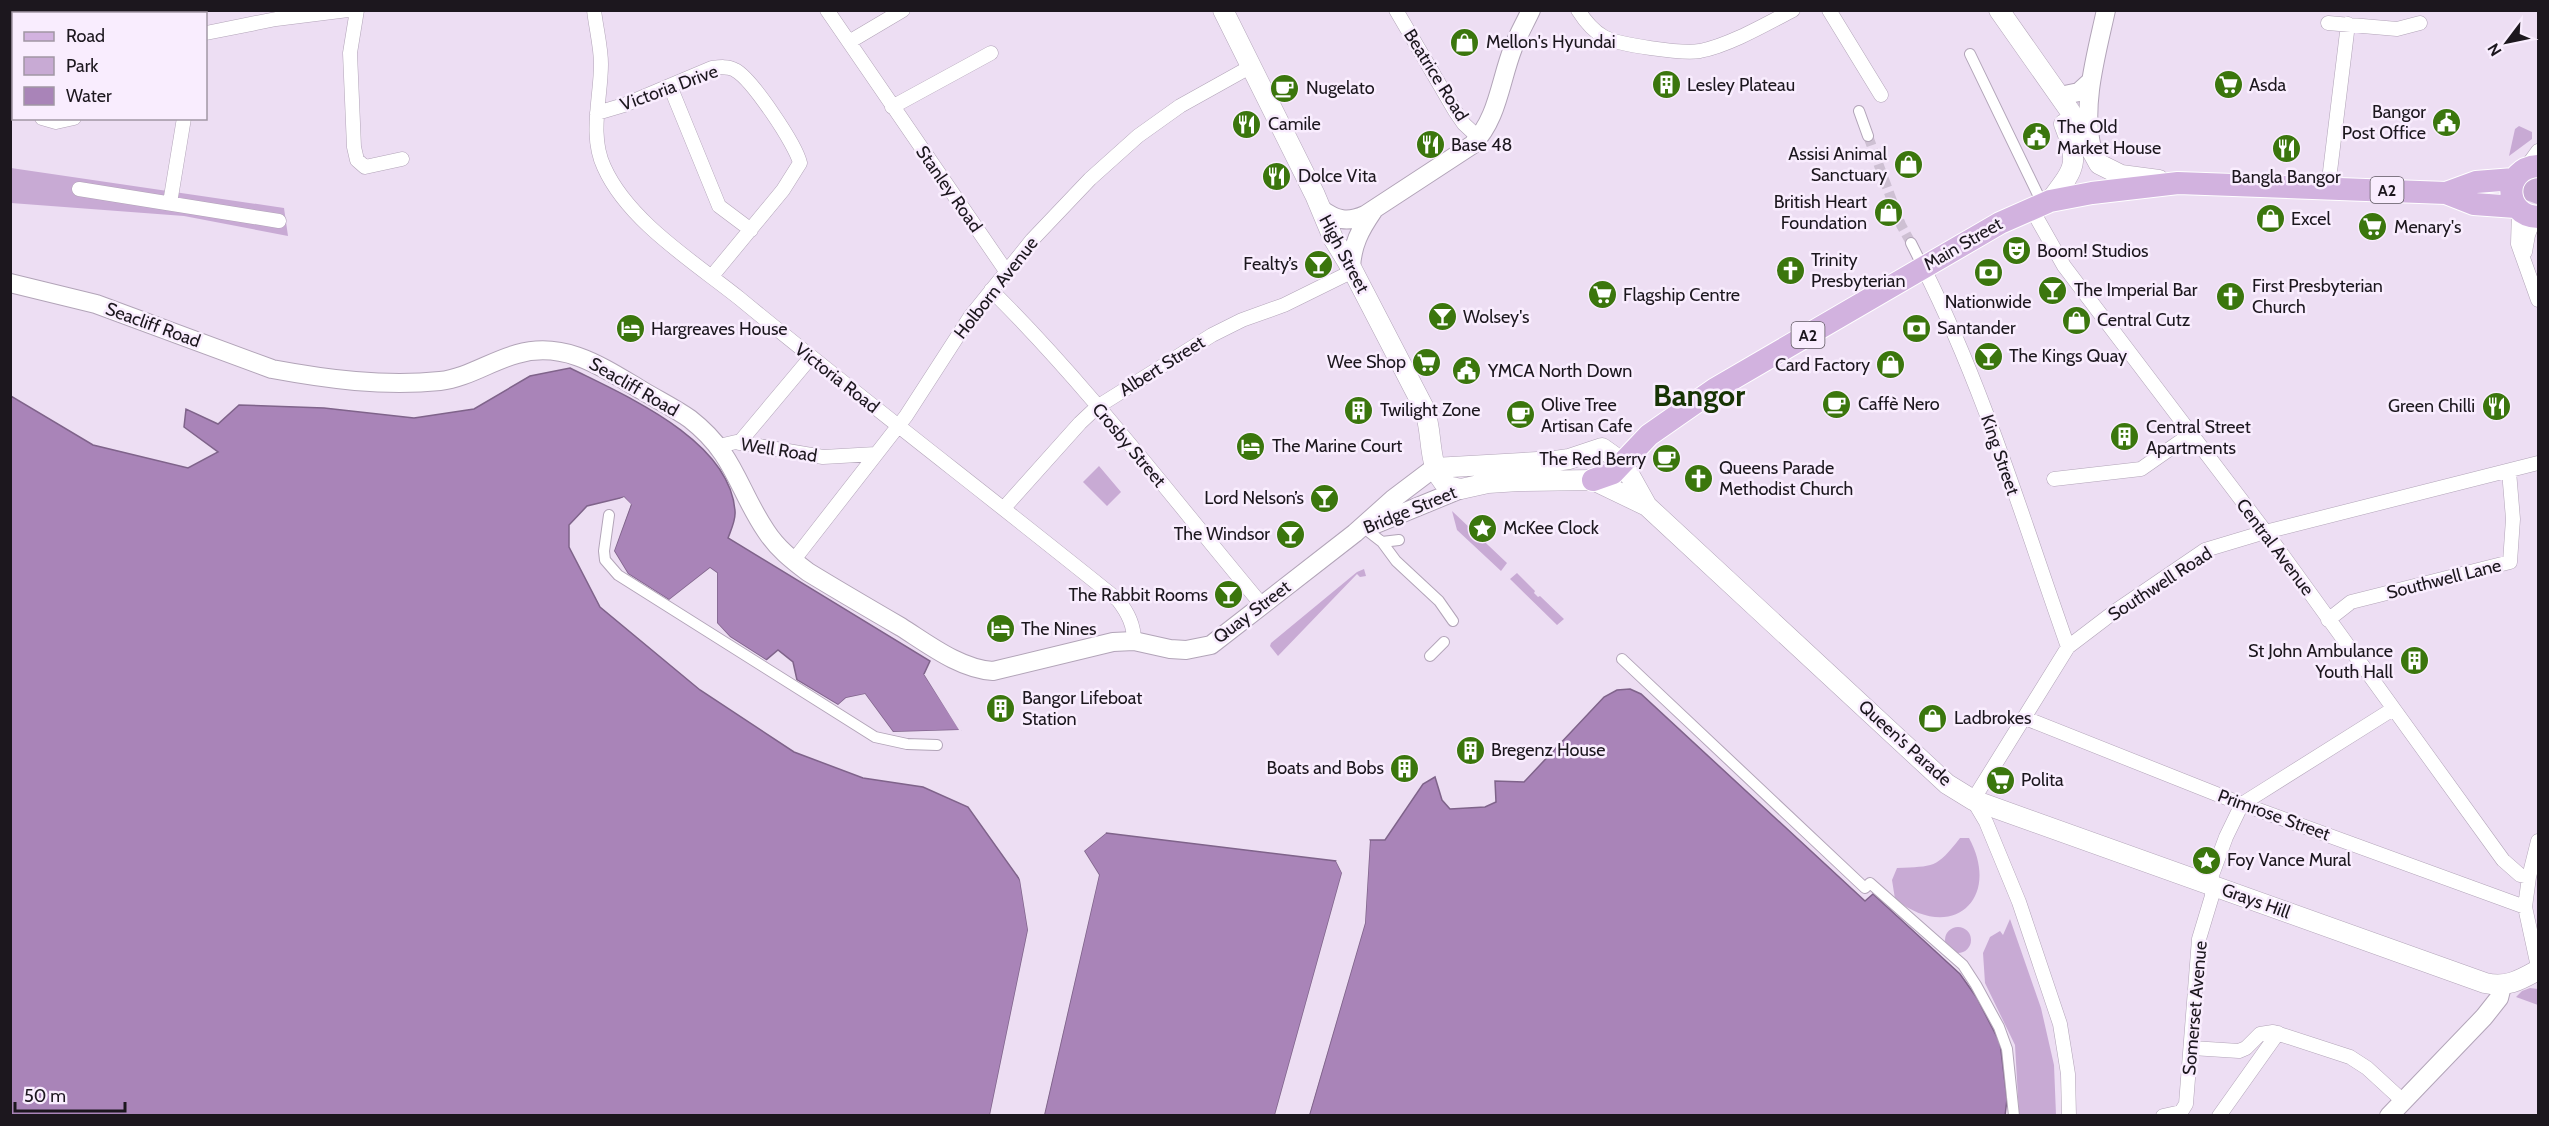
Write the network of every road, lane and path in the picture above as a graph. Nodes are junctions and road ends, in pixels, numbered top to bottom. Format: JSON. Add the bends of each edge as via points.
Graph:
{"nodes":[{"id":1,"x":348,"y":10,"type":"edge"},
{"id":2,"x":357,"y":10,"type":"edge"},
{"id":3,"x":594,"y":10,"type":"edge"},
{"id":4,"x":827,"y":10,"type":"edge"},
{"id":5,"x":903,"y":10,"type":"edge"},
{"id":6,"x":1223,"y":10,"type":"edge"},
{"id":7,"x":1396,"y":10,"type":"edge"},
{"id":8,"x":1531,"y":10,"type":"edge"},
{"id":9,"x":1578,"y":10,"type":"edge"},
{"id":10,"x":1793,"y":10,"type":"edge"},
{"id":11,"x":1829,"y":10,"type":"edge"},
{"id":12,"x":1999,"y":10,"type":"edge"},
{"id":13,"x":2106,"y":10,"type":"edge"},
{"id":14,"x":273,"y":15,"type":"edge"},
{"id":15,"x":2328,"y":23,"type":"dead end"},
{"id":16,"x":2420,"y":23,"type":"dead end"},
{"id":17,"x":2348,"y":24,"type":"junction"},
{"id":18,"x":207,"y":33,"type":"edge"},
{"id":19,"x":849,"y":42,"type":"junction"},
{"id":20,"x":991,"y":53,"type":"dead end"},
{"id":21,"x":1970,"y":54,"type":"dead end"},
{"id":22,"x":1250,"y":67,"type":"junction"},
{"id":23,"x":2047,"y":80,"type":"junction"},
{"id":24,"x":2090,"y":82,"type":"junction"},
{"id":25,"x":670,"y":86,"type":"junction"},
{"id":26,"x":1881,"y":95,"type":"dead end"},
{"id":27,"x":2060,"y":96,"type":"junction"},
{"id":28,"x":892,"y":107,"type":"junction"},
{"id":29,"x":1859,"y":111,"type":"dead end"},
{"id":30,"x":597,"y":113,"type":"junction"},
{"id":31,"x":49,"y":120,"type":"edge"},
{"id":32,"x":65,"y":120,"type":"edge"},
{"id":33,"x":184,"y":120,"type":"edge"},
{"id":34,"x":1868,"y":136,"type":"tunnel mouth"},
{"id":35,"x":1479,"y":138,"type":"junction"},
{"id":36,"x":2095,"y":158,"type":"junction"},
{"id":37,"x":402,"y":159,"type":"dead end"},
{"id":38,"x":2529,"y":166,"type":"edge"},
{"id":39,"x":2178,"y":183,"type":"junction"},
{"id":40,"x":2328,"y":188,"type":"junction"},
{"id":41,"x":79,"y":189,"type":"dead end"},
{"id":42,"x":2446,"y":193,"type":"junction"},
{"id":43,"x":170,"y":203,"type":"junction"},
{"id":44,"x":2043,"y":203,"type":"junction"},
{"id":45,"x":1321,"y":209,"type":"junction"},
{"id":46,"x":1374,"y":210,"type":"junction"},
{"id":47,"x":2527,"y":213,"type":"edge"},
{"id":48,"x":279,"y":221,"type":"dead end"},
{"id":49,"x":751,"y":230,"type":"junction"},
{"id":50,"x":1911,"y":243,"type":"tunnel mouth"},
{"id":51,"x":1923,"y":267,"type":"junction"},
{"id":52,"x":1352,"y":270,"type":"junction"},
{"id":53,"x":1006,"y":271,"type":"junction"},
{"id":54,"x":712,"y":276,"type":"junction"},
{"id":55,"x":10,"y":283,"type":"edge"},
{"id":56,"x":991,"y":290,"type":"junction"},
{"id":57,"x":2538,"y":300,"type":"edge"},
{"id":58,"x":811,"y":357,"type":"junction"},
{"id":59,"x":1097,"y":407,"type":"junction"},
{"id":60,"x":899,"y":426,"type":"junction"},
{"id":61,"x":2191,"y":434,"type":"junction"},
{"id":62,"x":739,"y":443,"type":"junction"},
{"id":63,"x":719,"y":446,"type":"junction"},
{"id":64,"x":876,"y":454,"type":"junction"},
{"id":65,"x":1623,"y":463,"type":"junction"},
{"id":66,"x":2538,"y":463,"type":"edge"},
{"id":67,"x":1434,"y":468,"type":"junction"},
{"id":68,"x":2509,"y":471,"type":"junction"},
{"id":69,"x":2054,"y":479,"type":"dead end"},
{"id":70,"x":1593,"y":480,"type":"junction"},
{"id":71,"x":1461,"y":489,"type":"junction"},
{"id":72,"x":1647,"y":507,"type":"junction"},
{"id":73,"x":1004,"y":508,"type":"junction"},
{"id":74,"x":609,"y":515,"type":"dead end"},
{"id":75,"x":1360,"y":530,"type":"junction"},
{"id":76,"x":2265,"y":532,"type":"junction"},
{"id":77,"x":1399,"y":540,"type":"dead end"},
{"id":78,"x":1382,"y":543,"type":"junction"},
{"id":79,"x":793,"y":561,"type":"junction"},
{"id":80,"x":1262,"y":605,"type":"junction"},
{"id":81,"x":2328,"y":620,"type":"junction"},
{"id":82,"x":1453,"y":621,"type":"dead end"},
{"id":83,"x":1134,"y":641,"type":"junction"},
{"id":84,"x":1444,"y":642,"type":"dead end"},
{"id":85,"x":2068,"y":647,"type":"junction"},
{"id":86,"x":1430,"y":656,"type":"dead end"},
{"id":87,"x":1622,"y":659,"type":"dead end"},
{"id":88,"x":2393,"y":709,"type":"junction"},
{"id":89,"x":2025,"y":718,"type":"junction"},
{"id":90,"x":937,"y":745,"type":"dead end"},
{"id":91,"x":1973,"y":800,"type":"junction"},
{"id":92,"x":2242,"y":804,"type":"junction"},
{"id":93,"x":2538,"y":841,"type":"edge"},
{"id":94,"x":2529,"y":877,"type":"junction"},
{"id":95,"x":2211,"y":884,"type":"junction"},
{"id":96,"x":2525,"y":907,"type":"junction"},
{"id":97,"x":2538,"y":969,"type":"edge"},
{"id":98,"x":2502,"y":986,"type":"junction"},
{"id":99,"x":2278,"y":1033,"type":"junction"},
{"id":100,"x":2192,"y":1048,"type":"junction"},
{"id":101,"x":2403,"y":1101,"type":"junction"},
{"id":102,"x":2014,"y":1116,"type":"edge"},
{"id":103,"x":2069,"y":1116,"type":"edge"},
{"id":104,"x":2163,"y":1116,"type":"edge"},
{"id":105,"x":2219,"y":1116,"type":"edge"},
{"id":106,"x":2389,"y":1116,"type":"edge"}],
"edges":[{"from":1,"to":14,"type":"street"},
{"from":2,"to":37,"type":"street","via":[[350,53],[357,160],[365,167]]},
{"from":3,"to":30,"type":"street","name":"Victoria Road","via":[[601,63]]},
{"from":4,"to":19,"type":"street","name":"Stanley Road"},
{"from":5,"to":19,"type":"street"},
{"from":6,"to":22,"type":"main road","name":"High Street"},
{"from":7,"to":35,"type":"street","name":"Beatrice Road","via":[[1455,111]]},
{"from":8,"to":35,"type":"street","via":[[1513,48],[1496,107]]},
{"from":9,"to":10,"type":"street","via":[[1592,29],[1605,38],[1688,52],[1723,43]]},
{"from":11,"to":26,"type":"street"},
{"from":12,"to":23,"type":"main road"},
{"from":13,"to":24,"type":"street"},
{"from":14,"to":18,"type":"street"},
{"from":15,"to":17,"type":"street"},
{"from":16,"to":17,"type":"street","via":[[2397,29]]},
{"from":17,"to":40,"type":"street"},
{"from":19,"to":28,"type":"street","name":"Stanley Road"},
{"from":20,"to":28,"type":"street"},
{"from":21,"to":44,"type":"street"},
{"from":22,"to":45,"type":"main road","name":"High Street"},
{"from":22,"to":53,"type":"street","name":"Holborn Avenue","via":[[1180,106],[1127,145]]},
{"from":23,"to":27,"type":"main road"},
{"from":23,"to":44,"type":"main road","via":[[2074,154],[2069,176]]},
{"from":24,"to":27,"type":"street","via":[[2079,92]]},
{"from":24,"to":36,"type":"street","via":[[2088,132]]},
{"from":25,"to":30,"type":"street","name":"Victoria Drive"},
{"from":25,"to":49,"type":"street","via":[[719,206]]},
{"from":25,"to":49,"type":"street","name":"Victoria Drive","via":[[712,68],[735,70],[755,89],[794,148],[800,163],[797,171]]},
{"from":27,"to":36,"type":"main road"},
{"from":28,"to":53,"type":"street","name":"Stanley Road"},
{"from":29,"to":34,"type":"street"},
{"from":30,"to":54,"type":"street","name":"Victoria Road","via":[[597,145],[615,187],[637,215]]},
{"from":31,"to":32,"type":"street"},
{"from":33,"to":43,"type":"street"},
{"from":35,"to":46,"type":"street"},
{"from":36,"to":39,"type":"main road","name":"Main Street","via":[[2110,172]]},
{"from":38,"to":42,"type":"main road","name":"Main Street","number":"A2"},
{"from":38,"to":47,"type":"main road","number":"A2","via":[[2511,193]]},
{"from":39,"to":40,"type":"main road","name":"Main Street","number":"A2"},
{"from":39,"to":44,"type":"main road","name":"Main Street","number":"A2"},
{"from":40,"to":42,"type":"main road","name":"Main Street","number":"A2"},
{"from":41,"to":43,"type":"street"},
{"from":42,"to":47,"type":"main road","name":"Main Street","number":"A2","via":[[2474,204]]},
{"from":43,"to":48,"type":"street"},
{"from":44,"to":51,"type":"main road","name":"Main Street","number":"A2"},
{"from":44,"to":61,"type":"street","name":"Central Avenue","via":[[2035,215],[2064,266]]},
{"from":45,"to":46,"type":"street","via":[[1330,216],[1348,220]]},
{"from":45,"to":52,"type":"main road","name":"High Street"},
{"from":46,"to":52,"type":"street","via":[[1356,238]]},
{"from":47,"to":57,"type":"street","via":[[2524,263]]},
{"from":49,"to":54,"type":"street","name":"Victoria Drive"},
{"from":50,"to":51,"type":"street"},
{"from":51,"to":65,"type":"main road","name":"Main Street","number":"A2","via":[[1674,416]]},
{"from":51,"to":85,"type":"street","name":"King Street","via":[[1977,391]]},
{"from":52,"to":59,"type":"street","name":"Albert Street","via":[[1294,301],[1212,335]]},
{"from":52,"to":67,"type":"main road","name":"High Street","via":[[1424,408]]},
{"from":53,"to":56,"type":"street","name":"Holborn Avenue"},
{"from":54,"to":58,"type":"street","name":"Victoria Road"},
{"from":55,"to":63,"type":"street","name":"Seacliff Road","via":[[96,304],[272,369],[297,374],[393,384],[442,381],[517,354],[550,349],[591,360],[690,419]]},
{"from":56,"to":59,"type":"street","name":"Crosby Street"},
{"from":56,"to":60,"type":"street","name":"Holborn Avenue"},
{"from":58,"to":60,"type":"street","name":"Victoria Road"},
{"from":58,"to":62,"type":"street"},
{"from":59,"to":73,"type":"street","name":"Albert Street"},
{"from":59,"to":80,"type":"street","name":"Crosby Street"},
{"from":60,"to":64,"type":"street","name":"Holborn Avenue"},
{"from":60,"to":73,"type":"street","name":"Victoria Road"},
{"from":61,"to":69,"type":"street","via":[[2141,470]]},
{"from":61,"to":76,"type":"street","name":"Central Avenue"},
{"from":62,"to":63,"type":"street","name":"Well Road"},
{"from":62,"to":64,"type":"street","name":"Well Road","via":[[823,458]]},
{"from":63,"to":79,"type":"street","name":"Seacliff Road","via":[[766,532]]},
{"from":64,"to":79,"type":"street","name":"Holborn Avenue"},
{"from":65,"to":67,"type":"main road","name":"Bridge Street","via":[[1599,448],[1555,461]]},
{"from":65,"to":70,"type":"main road","name":"Main Street","number":"A2","via":[[1613,473]]},
{"from":65,"to":72,"type":"main road"},
{"from":66,"to":68,"type":"street","name":"Southwell Road"},
{"from":67,"to":71,"type":"main road","via":[[1447,486]]},
{"from":67,"to":75,"type":"street","name":"Bridge Street"},
{"from":68,"to":76,"type":"street","name":"Southwell Road"},
{"from":68,"to":81,"type":"street","name":"Southwell Lane","via":[[2513,519],[2510,562],[2351,602]]},
{"from":70,"to":71,"type":"main road","name":"Bridge Street","via":[[1488,483]]},
{"from":70,"to":72,"type":"main road","name":"Bridge Street"},
{"from":71,"to":75,"type":"street","name":"Bridge Street"},
{"from":72,"to":91,"type":"main road","name":"Queen's Parade","via":[[1947,784]]},
{"from":73,"to":83,"type":"street","name":"Victoria Road","via":[[1118,600],[1130,619]]},
{"from":74,"to":90,"type":"street","via":[[605,560],[618,575],[874,736],[907,744]]},
{"from":75,"to":78,"type":"street"},
{"from":75,"to":80,"type":"street","name":"Quay Street"},
{"from":76,"to":81,"type":"street","name":"Central Avenue"},
{"from":76,"to":85,"type":"street","name":"Southwell Road","via":[[2205,550]]},
{"from":77,"to":78,"type":"street"},
{"from":78,"to":82,"type":"street","via":[[1439,601]]},
{"from":79,"to":83,"type":"street","name":"Seacliff Road","via":[[972,668],[993,671],[1113,642]]},
{"from":80,"to":83,"type":"street","name":"Quay Street","via":[[1221,639],[1201,648],[1170,649]]},
{"from":81,"to":88,"type":"street","name":"Central Avenue"},
{"from":84,"to":86,"type":"street"},
{"from":85,"to":89,"type":"street","name":"Southwell Road"},
{"from":87,"to":102,"type":"street","via":[[1864,888],[1870,883],[1963,965],[1999,1027],[2007,1049]]},
{"from":88,"to":92,"type":"street"},
{"from":88,"to":94,"type":"street","name":"Central Avenue","via":[[2503,860],[2520,875]]},
{"from":89,"to":91,"type":"street","name":"Southwell Road"},
{"from":89,"to":92,"type":"street","name":"Primrose Street"},
{"from":91,"to":95,"type":"main road","name":"Grays Hill"},
{"from":91,"to":103,"type":"street","via":[[2023,914],[2060,1024],[2068,1074]]},
{"from":92,"to":95,"type":"street","name":"Somerset Avenue"},
{"from":92,"to":96,"type":"street","name":"Primrose Street"},
{"from":93,"to":94,"type":"street"},
{"from":94,"to":96,"type":"street"},
{"from":95,"to":98,"type":"main road","name":"Grays Hill"},
{"from":95,"to":100,"type":"street","name":"Somerset Avenue","via":[[2212,896],[2199,939]]},
{"from":96,"to":97,"type":"street"},
{"from":97,"to":98,"type":"main road"},
{"from":98,"to":101,"type":"street","via":[[2499,998],[2484,1017]]},
{"from":99,"to":100,"type":"street","via":[[2260,1035],[2239,1051]]},
{"from":99,"to":101,"type":"street","via":[[2350,1057]]},
{"from":99,"to":105,"type":"street"},
{"from":100,"to":104,"type":"street","name":"Somerset Avenue","via":[[2185,1107],[2181,1112]]},
{"from":101,"to":106,"type":"street"}]}
